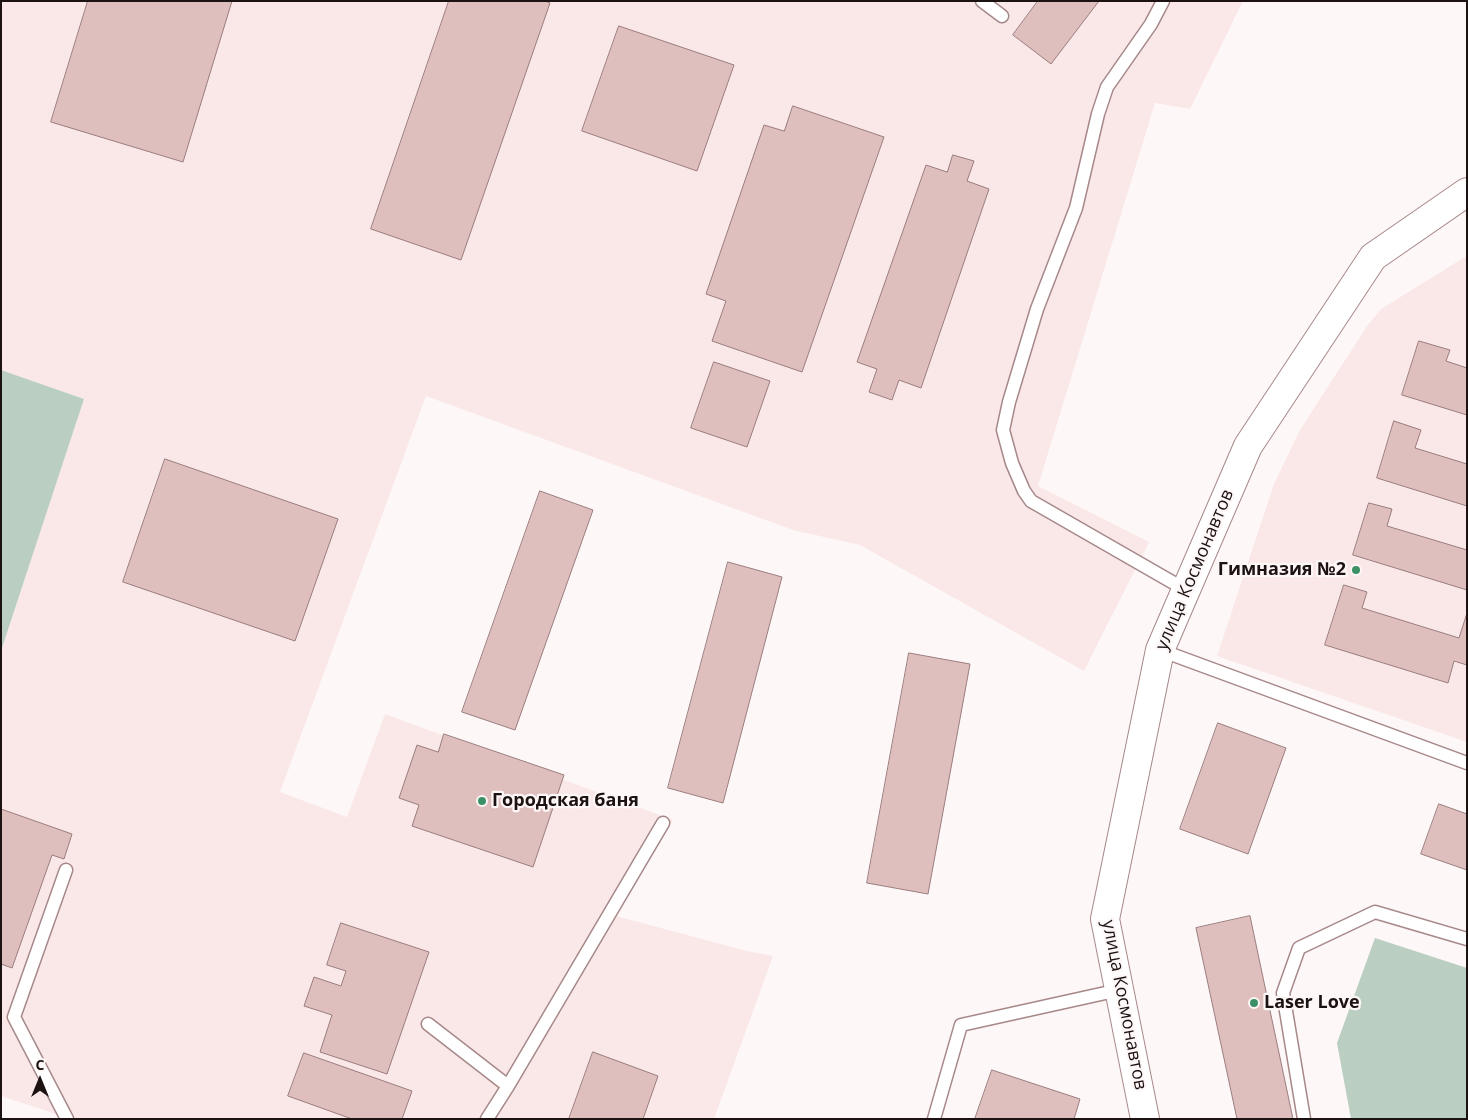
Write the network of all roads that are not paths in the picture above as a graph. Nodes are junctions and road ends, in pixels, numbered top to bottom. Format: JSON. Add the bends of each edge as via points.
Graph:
{"nodes":[{"id":1,"x":982,"y":1,"type":"edge"},
{"id":2,"x":1163,"y":1,"type":"edge"},
{"id":3,"x":1002,"y":16,"type":"dead end"},
{"id":4,"x":1467,"y":192,"type":"edge"},
{"id":5,"x":1186,"y":590,"type":"junction"},
{"id":6,"x":1160,"y":650,"type":"junction"},
{"id":7,"x":1467,"y":763,"type":"edge"},
{"id":8,"x":663,"y":823,"type":"dead end"},
{"id":9,"x":66,"y":870,"type":"dead end"},
{"id":10,"x":1467,"y":939,"type":"edge"},
{"id":11,"x":1119,"y":990,"type":"junction"},
{"id":12,"x":428,"y":1024,"type":"dead end"},
{"id":13,"x":508,"y":1086,"type":"junction"},
{"id":14,"x":67,"y":1119,"type":"edge"},
{"id":15,"x":487,"y":1119,"type":"edge"},
{"id":16,"x":934,"y":1119,"type":"edge"},
{"id":17,"x":1145,"y":1119,"type":"edge"},
{"id":18,"x":1304,"y":1119,"type":"edge"}],
"edges":[{"from":1,"to":3,"type":"lane"},
{"from":2,"to":5,"type":"lane","via":[[1107,87],[1076,208],[1037,309],[1003,430],[1012,462],[1031,501]]},
{"from":4,"to":5,"type":"street","name":"улица Космонавтов","via":[[1373,257],[1248,446]]},
{"from":5,"to":6,"type":"street","name":"улица Космонавтов"},
{"from":6,"to":7,"type":"lane"},
{"from":6,"to":11,"type":"street","name":"улица Космонавтов","via":[[1105,919]]},
{"from":8,"to":13,"type":"lane"},
{"from":9,"to":14,"type":"lane","via":[[14,1017]]},
{"from":10,"to":18,"type":"lane","via":[[1375,912],[1299,948],[1283,993]]},
{"from":11,"to":16,"type":"lane","via":[[962,1025]]},
{"from":11,"to":17,"type":"street","name":"улица Космонавтов"},
{"from":12,"to":13,"type":"lane"},
{"from":13,"to":15,"type":"lane"}]}
